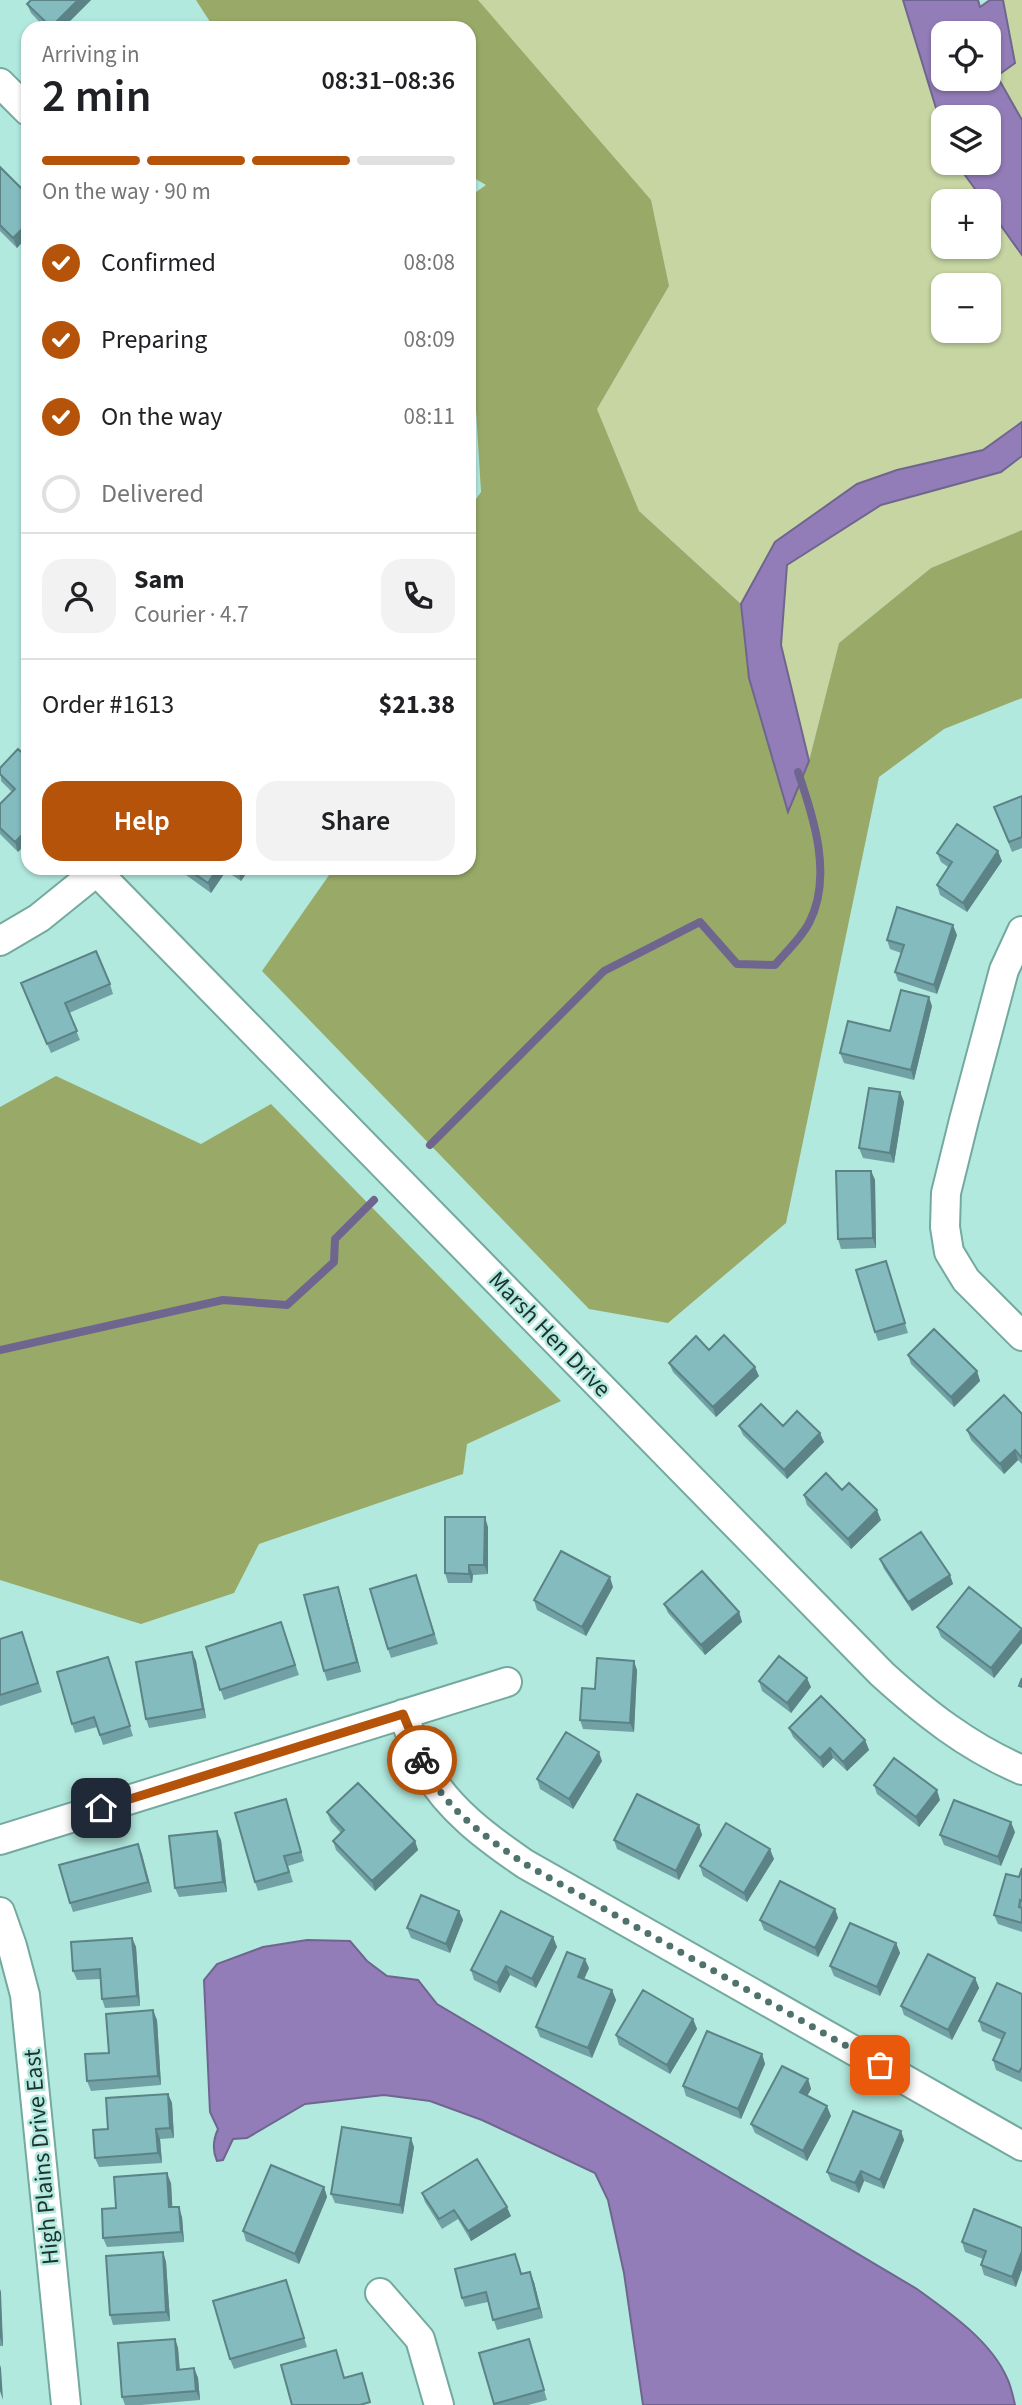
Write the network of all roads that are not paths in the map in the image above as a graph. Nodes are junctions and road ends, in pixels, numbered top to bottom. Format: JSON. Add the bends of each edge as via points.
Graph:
{"nodes":[{"id":1,"x":0,"y":83,"type":"edge"},
{"id":2,"x":21,"y":104,"type":"edge"},
{"id":3,"x":93,"y":875,"type":"edge"},
{"id":4,"x":104,"y":875,"type":"edge"},
{"id":5,"x":1022,"y":931,"type":"edge"},
{"id":6,"x":0,"y":941,"type":"edge"},
{"id":7,"x":1022,"y":1336,"type":"edge"},
{"id":8,"x":508,"y":1682,"type":"dead end"},
{"id":9,"x":403,"y":1714,"type":"junction"},
{"id":10,"x":1022,"y":1770,"type":"edge"},
{"id":11,"x":0,"y":1840,"type":"edge"},
{"id":12,"x":0,"y":1912,"type":"edge"},
{"id":13,"x":1022,"y":2146,"type":"edge"},
{"id":14,"x":380,"y":2293,"type":"dead end"},
{"id":15,"x":66,"y":2405,"type":"edge"},
{"id":16,"x":439,"y":2405,"type":"edge"}],
"edges":[{"from":1,"to":2,"type":"street"},
{"from":3,"to":6,"type":"street","via":[[39,918]]},
{"from":4,"to":10,"type":"street","name":"Marsh Hen Drive","via":[[882,1674],[958,1737]]},
{"from":5,"to":7,"type":"street","via":[[1004,970],[964,1120],[946,1192],[945,1227],[949,1252],[966,1280]]},
{"from":8,"to":9,"type":"street"},
{"from":9,"to":11,"type":"street"},
{"from":9,"to":13,"type":"street","via":[[426,1769],[449,1802],[484,1837]]},
{"from":12,"to":15,"type":"street","name":"High Plains Drive East","via":[[25,1995]]},
{"from":14,"to":16,"type":"street","via":[[420,2339]]}]}
